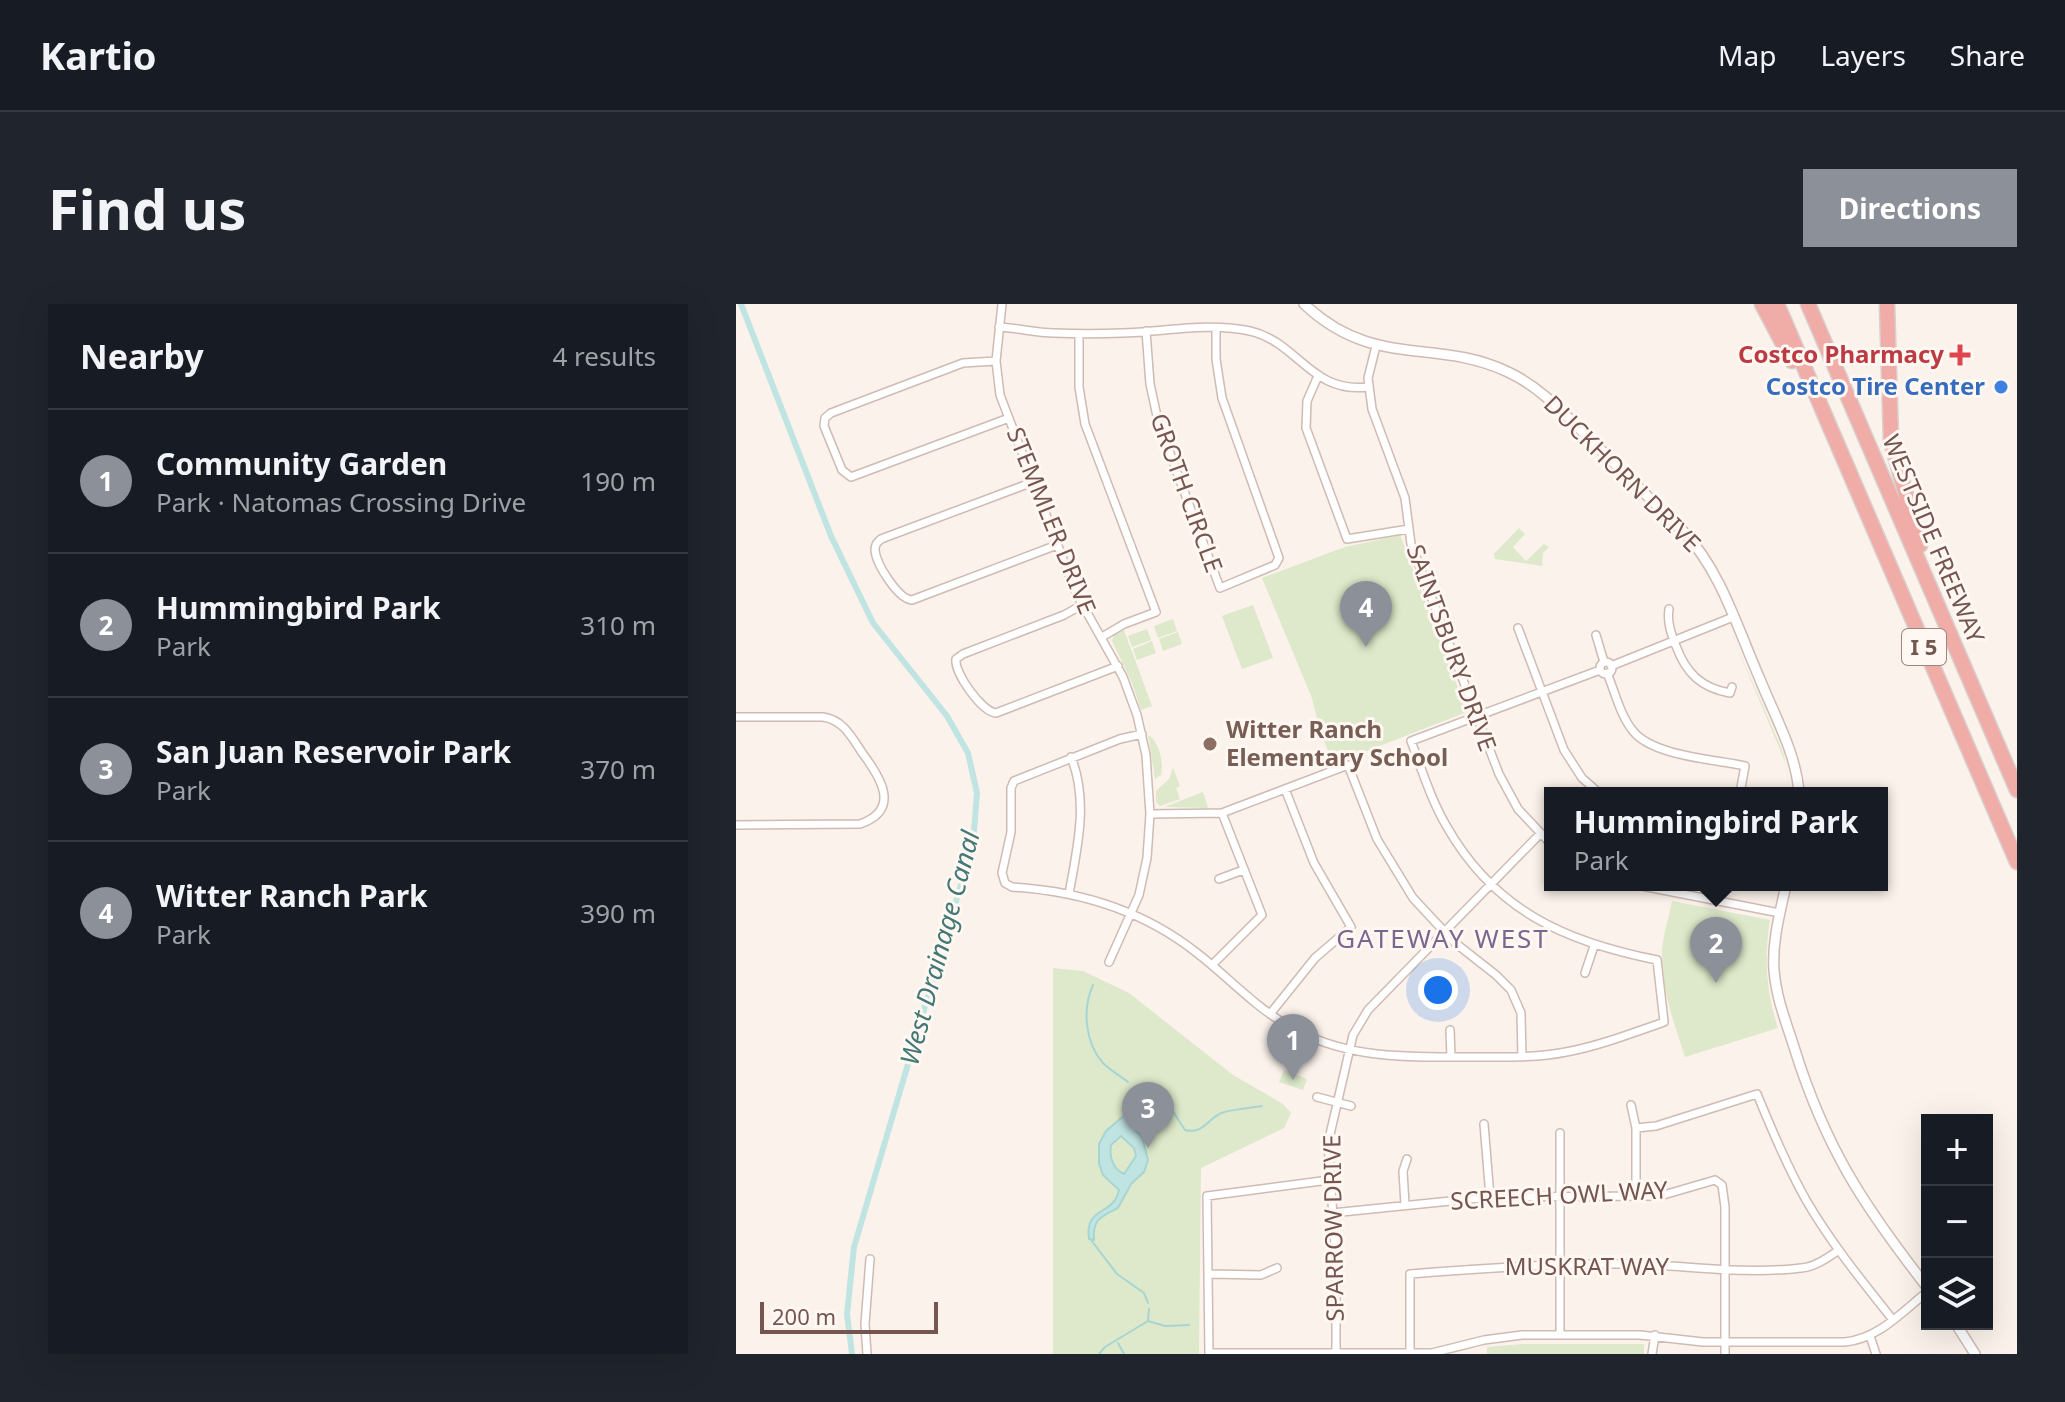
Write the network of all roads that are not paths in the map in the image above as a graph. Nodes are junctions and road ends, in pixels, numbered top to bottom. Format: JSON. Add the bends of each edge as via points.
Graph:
{"nodes":[{"id":1,"x":1002,"y":304,"type":"edge"},
{"id":2,"x":1304,"y":304,"type":"edge"},
{"id":3,"x":1762,"y":304,"type":"edge"},
{"id":4,"x":1777,"y":304,"type":"edge"},
{"id":5,"x":1808,"y":304,"type":"edge"},
{"id":6,"x":1887,"y":304,"type":"edge"},
{"id":7,"x":999,"y":327,"type":"junction"},
{"id":8,"x":1216,"y":329,"type":"junction"},
{"id":9,"x":1146,"y":331,"type":"junction"},
{"id":10,"x":1079,"y":334,"type":"junction"},
{"id":11,"x":1376,"y":346,"type":"junction"},
{"id":12,"x":996,"y":361,"type":"junction"},
{"id":13,"x":1318,"y":376,"type":"junction"},
{"id":14,"x":1368,"y":387,"type":"junction"},
{"id":15,"x":1009,"y":418,"type":"junction"},
{"id":16,"x":1830,"y":432,"type":"junction"},
{"id":17,"x":1033,"y":482,"type":"junction"},
{"id":18,"x":1409,"y":529,"type":"junction"},
{"id":19,"x":1057,"y":545,"type":"junction"},
{"id":20,"x":1923,"y":569,"type":"junction"},
{"id":21,"x":1082,"y":605,"type":"junction"},
{"id":22,"x":1669,"y":609,"type":"dead end"},
{"id":23,"x":1733,"y":617,"type":"junction"},
{"id":24,"x":1518,"y":628,"type":"dead end"},
{"id":25,"x":1596,"y":635,"type":"dead end"},
{"id":26,"x":1102,"y":637,"type":"junction"},
{"id":27,"x":1674,"y":642,"type":"junction"},
{"id":28,"x":1118,"y":666,"type":"junction"},
{"id":29,"x":1606,"y":668,"type":"junction"},
{"id":30,"x":1732,"y":687,"type":"dead end"},
{"id":31,"x":1542,"y":692,"type":"junction"},
{"id":32,"x":736,"y":717,"type":"edge"},
{"id":33,"x":1476,"y":717,"type":"junction"},
{"id":34,"x":1142,"y":734,"type":"junction"},
{"id":35,"x":1071,"y":757,"type":"junction"},
{"id":36,"x":1592,"y":787,"type":"edge"},
{"id":37,"x":1741,"y":787,"type":"edge"},
{"id":38,"x":1798,"y":787,"type":"edge"},
{"id":39,"x":1285,"y":789,"type":"junction"},
{"id":40,"x":2017,"y":790,"type":"edge"},
{"id":41,"x":1222,"y":813,"type":"junction"},
{"id":42,"x":1150,"y":814,"type":"junction"},
{"id":43,"x":736,"y":825,"type":"edge"},
{"id":44,"x":1540,"y":834,"type":"junction"},
{"id":45,"x":1544,"y":838,"type":"edge"},
{"id":46,"x":2017,"y":862,"type":"edge"},
{"id":47,"x":1243,"y":870,"type":"junction"},
{"id":48,"x":1219,"y":879,"type":"dead end"},
{"id":49,"x":1491,"y":884,"type":"junction"},
{"id":50,"x":1668,"y":891,"type":"edge"},
{"id":51,"x":1785,"y":891,"type":"edge"},
{"id":52,"x":1069,"y":894,"type":"junction"},
{"id":53,"x":1780,"y":913,"type":"junction"},
{"id":54,"x":1131,"y":914,"type":"junction"},
{"id":55,"x":1444,"y":932,"type":"junction"},
{"id":56,"x":1594,"y":946,"type":"junction"},
{"id":57,"x":1109,"y":962,"type":"dead end"},
{"id":58,"x":1212,"y":965,"type":"junction"},
{"id":59,"x":1585,"y":973,"type":"dead end"},
{"id":60,"x":1270,"y":1014,"type":"junction"},
{"id":61,"x":1450,"y":1030,"type":"dead end"},
{"id":62,"x":1349,"y":1051,"type":"junction"},
{"id":63,"x":1451,"y":1057,"type":"junction"},
{"id":64,"x":1522,"y":1057,"type":"junction"},
{"id":65,"x":1317,"y":1097,"type":"dead end"},
{"id":66,"x":1337,"y":1103,"type":"junction"},
{"id":67,"x":1631,"y":1105,"type":"dead end"},
{"id":68,"x":1351,"y":1106,"type":"dead end"},
{"id":69,"x":1484,"y":1124,"type":"dead end"},
{"id":70,"x":1636,"y":1128,"type":"junction"},
{"id":71,"x":1560,"y":1133,"type":"dead end"},
{"id":72,"x":1407,"y":1159,"type":"dead end"},
{"id":73,"x":1329,"y":1180,"type":"junction"},
{"id":74,"x":1559,"y":1196,"type":"junction"},
{"id":75,"x":1636,"y":1196,"type":"junction"},
{"id":76,"x":1490,"y":1197,"type":"junction"},
{"id":77,"x":1405,"y":1205,"type":"junction"},
{"id":78,"x":1332,"y":1213,"type":"junction"},
{"id":79,"x":1839,"y":1250,"type":"junction"},
{"id":80,"x":870,"y":1259,"type":"dead end"},
{"id":81,"x":1560,"y":1264,"type":"junction"},
{"id":82,"x":1277,"y":1268,"type":"dead end"},
{"id":83,"x":1725,"y":1269,"type":"junction"},
{"id":84,"x":1209,"y":1274,"type":"junction"},
{"id":85,"x":1921,"y":1282,"type":"edge"},
{"id":86,"x":1921,"y":1295,"type":"edge"},
{"id":87,"x":1893,"y":1320,"type":"junction"},
{"id":88,"x":1960,"y":1330,"type":"edge"},
{"id":89,"x":1560,"y":1335,"type":"junction"},
{"id":90,"x":1655,"y":1335,"type":"junction"},
{"id":91,"x":1870,"y":1336,"type":"junction"},
{"id":92,"x":1476,"y":1342,"type":"junction"},
{"id":93,"x":1725,"y":1342,"type":"junction"},
{"id":94,"x":1794,"y":1342,"type":"junction"},
{"id":95,"x":1479,"y":1351,"type":"dead end"},
{"id":96,"x":867,"y":1354,"type":"edge"},
{"id":97,"x":1336,"y":1354,"type":"edge"},
{"id":98,"x":1410,"y":1354,"type":"edge"},
{"id":99,"x":1652,"y":1354,"type":"edge"},
{"id":100,"x":1725,"y":1354,"type":"edge"},
{"id":101,"x":1794,"y":1354,"type":"edge"},
{"id":102,"x":1876,"y":1354,"type":"edge"},
{"id":103,"x":1975,"y":1354,"type":"edge"}],
"edges":[{"from":1,"to":7,"type":"street","name":"STEMMLER DRIVE"},
{"from":2,"to":11,"type":"street","name":"DUCKHORN DRIVE","via":[[1336,329]]},
{"from":3,"to":16,"type":"highway"},
{"from":4,"to":16,"type":"highway","number":"I 5"},
{"from":5,"to":20,"type":"highway","name":"WESTSIDE FREEWAY","number":"I 5"},
{"from":6,"to":20,"type":"highway","via":[[1891,441]]},
{"from":7,"to":10,"type":"street"},
{"from":7,"to":12,"type":"street","name":"STEMMLER DRIVE"},
{"from":8,"to":9,"type":"street"},
{"from":8,"to":9,"type":"street","name":"GROTH CIRCLE","via":[[1222,398],[1279,558],[1273,567],[1220,588],[1158,421]]},
{"from":8,"to":13,"type":"street","via":[[1265,336]]},
{"from":9,"to":10,"type":"street"},
{"from":10,"to":26,"type":"street","via":[[1082,413],[1156,612]]},
{"from":11,"to":14,"type":"street","name":"SAINTSBURY DRIVE"},
{"from":11,"to":23,"type":"street","name":"DUCKHORN DRIVE","via":[[1481,362],[1539,391],[1691,539]]},
{"from":12,"to":15,"type":"street","name":"STEMMLER DRIVE"},
{"from":12,"to":15,"type":"street","via":[[963,363],[831,413],[824,426],[842,470],[851,477]]},
{"from":13,"to":14,"type":"street","via":[[1346,388]]},
{"from":13,"to":18,"type":"street","via":[[1307,401],[1306,428],[1347,539]]},
{"from":14,"to":18,"type":"street","name":"SAINTSBURY DRIVE","via":[[1405,498]]},
{"from":15,"to":17,"type":"street","name":"STEMMLER DRIVE"},
{"from":16,"to":46,"type":"highway","number":"I 5"},
{"from":17,"to":19,"type":"street","name":"STEMMLER DRIVE"},
{"from":17,"to":19,"type":"street","via":[[881,539],[875,551],[887,577],[908,600]]},
{"from":18,"to":33,"type":"street","name":"SAINTSBURY DRIVE"},
{"from":19,"to":21,"type":"street","name":"STEMMLER DRIVE"},
{"from":20,"to":40,"type":"highway","name":"WESTSIDE FREEWAY","number":"I 5"},
{"from":21,"to":26,"type":"street","name":"STEMMLER DRIVE"},
{"from":21,"to":28,"type":"street","via":[[963,654],[956,659],[957,670],[985,710],[996,713]]},
{"from":22,"to":27,"type":"street"},
{"from":23,"to":27,"type":"street"},
{"from":23,"to":38,"type":"street","name":"DUCKHORN DRIVE","via":[[1789,748]]},
{"from":24,"to":31,"type":"street"},
{"from":25,"to":29,"type":"street"},
{"from":26,"to":28,"type":"street","name":"STEMMLER DRIVE"},
{"from":27,"to":29,"type":"street"},
{"from":27,"to":30,"type":"street","via":[[1684,666],[1700,683],[1730,693]]},
{"from":28,"to":34,"type":"street","name":"STEMMLER DRIVE"},
{"from":29,"to":31,"type":"street"},
{"from":29,"to":37,"type":"street","via":[[1636,734],[1662,749],[1745,766]]},
{"from":31,"to":33,"type":"street"},
{"from":31,"to":36,"type":"street","via":[[1571,763]]},
{"from":32,"to":43,"type":"street","via":[[835,720],[878,774],[884,791],[879,810],[860,824]]},
{"from":33,"to":44,"type":"street","name":"SAINTSBURY DRIVE","via":[[1508,792]]},
{"from":33,"to":49,"type":"street","via":[[1411,741],[1447,827]]},
{"from":34,"to":35,"type":"street"},
{"from":34,"to":42,"type":"street","name":"STEMMLER DRIVE"},
{"from":35,"to":52,"type":"street","via":[[1080,813]]},
{"from":35,"to":52,"type":"street","via":[[1012,784],[1011,832],[1001,877],[1012,887]]},
{"from":39,"to":41,"type":"street"},
{"from":39,"to":55,"type":"street","via":[[1348,765],[1387,859]]},
{"from":39,"to":60,"type":"street","via":[[1314,863],[1351,927],[1315,958]]},
{"from":41,"to":42,"type":"street"},
{"from":41,"to":47,"type":"street"},
{"from":42,"to":54,"type":"street","name":"STEMMLER DRIVE","via":[[1142,882]]},
{"from":44,"to":45,"type":"street","name":"SAINTSBURY DRIVE"},
{"from":44,"to":49,"type":"street","name":"SPARROW DRIVE"},
{"from":47,"to":48,"type":"street"},
{"from":47,"to":58,"type":"street","via":[[1262,915]]},
{"from":49,"to":55,"type":"street","name":"SPARROW DRIVE"},
{"from":49,"to":56,"type":"street","via":[[1538,920]]},
{"from":50,"to":53,"type":"street"},
{"from":51,"to":53,"type":"street"},
{"from":52,"to":54,"type":"street"},
{"from":53,"to":85,"type":"street","via":[[1776,987],[1816,1112],[1861,1199]]},
{"from":54,"to":57,"type":"street","name":"STEMMLER DRIVE"},
{"from":54,"to":58,"type":"street"},
{"from":55,"to":62,"type":"street","name":"SPARROW DRIVE","via":[[1362,1017]]},
{"from":55,"to":64,"type":"street","via":[[1511,990],[1521,1013]]},
{"from":56,"to":59,"type":"street"},
{"from":56,"to":64,"type":"street","via":[[1657,960],[1664,1022],[1580,1049]]},
{"from":58,"to":60,"type":"street"},
{"from":60,"to":62,"type":"street","via":[[1315,1040]]},
{"from":61,"to":63,"type":"street"},
{"from":62,"to":63,"type":"street"},
{"from":62,"to":66,"type":"street","name":"SPARROW DRIVE"},
{"from":63,"to":64,"type":"street"},
{"from":65,"to":66,"type":"street"},
{"from":66,"to":68,"type":"street"},
{"from":66,"to":73,"type":"street","name":"SPARROW DRIVE","via":[[1328,1143]]},
{"from":67,"to":70,"type":"street"},
{"from":69,"to":76,"type":"street"},
{"from":70,"to":75,"type":"street"},
{"from":70,"to":79,"type":"street","via":[[1757,1094],[1797,1183]]},
{"from":71,"to":74,"type":"street"},
{"from":72,"to":77,"type":"street"},
{"from":73,"to":78,"type":"street","name":"SPARROW DRIVE"},
{"from":73,"to":84,"type":"street","via":[[1207,1196]]},
{"from":74,"to":75,"type":"street","name":"SCREECH OWL WAY"},
{"from":74,"to":76,"type":"street","name":"SCREECH OWL WAY"},
{"from":74,"to":81,"type":"street"},
{"from":75,"to":83,"type":"street","name":"SCREECH OWL WAY","via":[[1660,1196],[1715,1180],[1722,1185]]},
{"from":76,"to":77,"type":"street","name":"SCREECH OWL WAY"},
{"from":77,"to":78,"type":"street","name":"SCREECH OWL WAY"},
{"from":78,"to":97,"type":"street","name":"SPARROW DRIVE"},
{"from":79,"to":83,"type":"street","name":"MUSKRAT WAY","via":[[1801,1268]]},
{"from":79,"to":87,"type":"street"},
{"from":80,"to":96,"type":"street"},
{"from":81,"to":83,"type":"street","name":"MUSKRAT WAY"},
{"from":81,"to":89,"type":"street"},
{"from":81,"to":98,"type":"street","name":"MUSKRAT WAY","via":[[1410,1274]]},
{"from":82,"to":84,"type":"street","via":[[1261,1275]]},
{"from":83,"to":93,"type":"street","name":"SCREECH OWL WAY"},
{"from":84,"to":97,"type":"street","via":[[1209,1353]]},
{"from":86,"to":87,"type":"street"},
{"from":87,"to":91,"type":"street"},
{"from":88,"to":103,"type":"street"},
{"from":89,"to":90,"type":"street"},
{"from":89,"to":92,"type":"street"},
{"from":90,"to":93,"type":"street"},
{"from":90,"to":99,"type":"street"},
{"from":91,"to":94,"type":"street","via":[[1845,1342]]},
{"from":91,"to":102,"type":"street"},
{"from":92,"to":95,"type":"street"},
{"from":92,"to":98,"type":"street"},
{"from":93,"to":94,"type":"street"},
{"from":93,"to":100,"type":"street","name":"SCREECH OWL WAY"},
{"from":94,"to":101,"type":"street"},
{"from":97,"to":98,"type":"street"}]}
